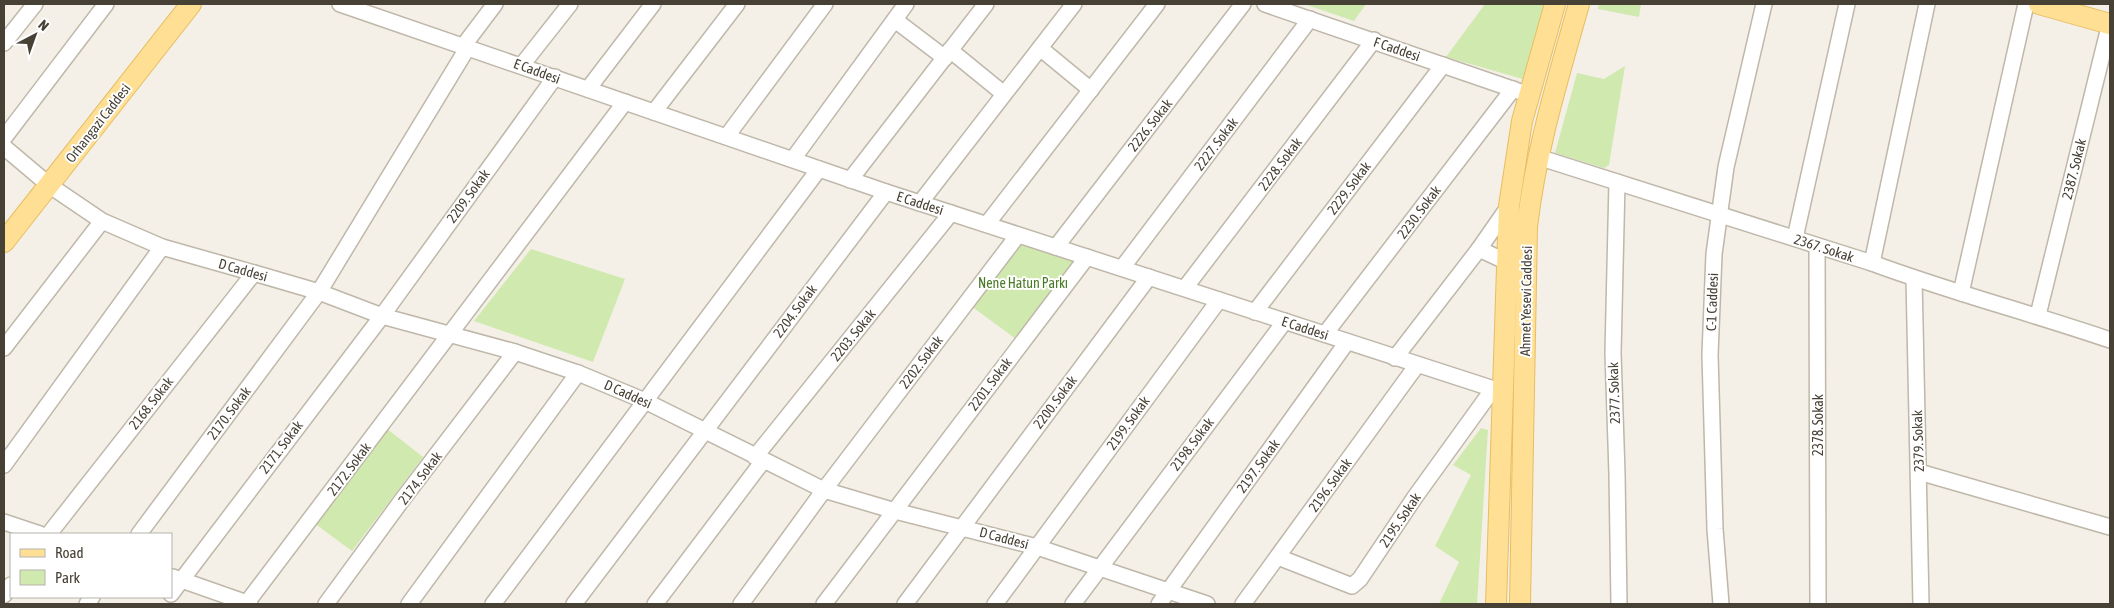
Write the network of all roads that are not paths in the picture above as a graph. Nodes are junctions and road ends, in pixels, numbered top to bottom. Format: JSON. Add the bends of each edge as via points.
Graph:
{"nodes":[{"id":1,"x":35,"y":4,"type":"edge"},
{"id":2,"x":106,"y":4,"type":"edge"},
{"id":3,"x":191,"y":4,"type":"edge"},
{"id":4,"x":340,"y":4,"type":"edge"},
{"id":5,"x":391,"y":4,"type":"edge"},
{"id":6,"x":495,"y":4,"type":"edge"},
{"id":7,"x":570,"y":4,"type":"edge"},
{"id":8,"x":653,"y":4,"type":"edge"},
{"id":9,"x":737,"y":4,"type":"edge"},
{"id":10,"x":887,"y":4,"type":"edge"},
{"id":11,"x":986,"y":4,"type":"edge"},
{"id":12,"x":1074,"y":4,"type":"edge"},
{"id":13,"x":1157,"y":4,"type":"edge"},
{"id":14,"x":1243,"y":4,"type":"edge"},
{"id":15,"x":1265,"y":4,"type":"edge"},
{"id":16,"x":1555,"y":4,"type":"edge"},
{"id":17,"x":1579,"y":4,"type":"edge"},
{"id":18,"x":1764,"y":4,"type":"edge"},
{"id":19,"x":1847,"y":4,"type":"edge"},
{"id":20,"x":1927,"y":4,"type":"edge"},
{"id":21,"x":2026,"y":4,"type":"edge"},
{"id":22,"x":2038,"y":4,"type":"edge"},
{"id":23,"x":821,"y":5,"type":"edge"},
{"id":24,"x":2069,"y":8,"type":"edge"},
{"id":25,"x":900,"y":12,"type":"edge"},
{"id":26,"x":381,"y":16,"type":"junction"},
{"id":27,"x":1310,"y":19,"type":"junction"},
{"id":28,"x":2110,"y":24,"type":"edge"},
{"id":29,"x":1374,"y":40,"type":"junction"},
{"id":30,"x":4,"y":43,"type":"edge"},
{"id":31,"x":466,"y":46,"type":"junction"},
{"id":32,"x":1040,"y":48,"type":"junction"},
{"id":33,"x":947,"y":54,"type":"junction"},
{"id":34,"x":522,"y":65,"type":"junction"},
{"id":35,"x":1443,"y":65,"type":"junction"},
{"id":36,"x":555,"y":77,"type":"junction"},
{"id":37,"x":588,"y":89,"type":"junction"},
{"id":38,"x":1091,"y":90,"type":"junction"},
{"id":39,"x":1521,"y":92,"type":"junction"},
{"id":40,"x":1004,"y":94,"type":"junction"},
{"id":41,"x":1552,"y":101,"type":"junction"},
{"id":42,"x":625,"y":102,"type":"junction"},
{"id":43,"x":654,"y":112,"type":"junction"},
{"id":44,"x":726,"y":136,"type":"junction"},
{"id":45,"x":4,"y":138,"type":"edge"},
{"id":46,"x":4,"y":147,"type":"edge"},
{"id":47,"x":1538,"y":157,"type":"junction"},
{"id":48,"x":793,"y":159,"type":"junction"},
{"id":49,"x":819,"y":169,"type":"junction"},
{"id":50,"x":850,"y":180,"type":"junction"},
{"id":51,"x":1617,"y":182,"type":"junction"},
{"id":52,"x":50,"y":185,"type":"junction"},
{"id":53,"x":886,"y":192,"type":"junction"},
{"id":54,"x":920,"y":203,"type":"junction"},
{"id":55,"x":1509,"y":206,"type":"junction"},
{"id":56,"x":950,"y":213,"type":"junction"},
{"id":57,"x":1719,"y":215,"type":"junction"},
{"id":58,"x":102,"y":221,"type":"junction"},
{"id":59,"x":987,"y":224,"type":"junction"},
{"id":60,"x":1018,"y":235,"type":"junction"},
{"id":61,"x":1795,"y":238,"type":"junction"},
{"id":62,"x":4,"y":242,"type":"edge"},
{"id":63,"x":1817,"y":246,"type":"junction"},
{"id":64,"x":162,"y":247,"type":"junction"},
{"id":65,"x":1056,"y":247,"type":"junction"},
{"id":66,"x":1478,"y":249,"type":"junction"},
{"id":67,"x":1087,"y":257,"type":"junction"},
{"id":68,"x":1507,"y":262,"type":"junction"},
{"id":69,"x":1872,"y":263,"type":"junction"},
{"id":70,"x":1122,"y":268,"type":"junction"},
{"id":71,"x":254,"y":272,"type":"junction"},
{"id":72,"x":1148,"y":277,"type":"junction"},
{"id":73,"x":1914,"y":278,"type":"junction"},
{"id":74,"x":1186,"y":288,"type":"junction"},
{"id":75,"x":319,"y":292,"type":"junction"},
{"id":76,"x":1961,"y":293,"type":"junction"},
{"id":77,"x":1219,"y":300,"type":"junction"},
{"id":78,"x":1255,"y":312,"type":"junction"},
{"id":79,"x":2038,"y":315,"type":"junction"},
{"id":80,"x":382,"y":316,"type":"junction"},
{"id":81,"x":1284,"y":322,"type":"junction"},
{"id":82,"x":450,"y":334,"type":"junction"},
{"id":83,"x":1325,"y":334,"type":"junction"},
{"id":84,"x":2110,"y":340,"type":"edge"},
{"id":85,"x":1347,"y":342,"type":"junction"},
{"id":86,"x":4,"y":348,"type":"edge"},
{"id":87,"x":515,"y":352,"type":"junction"},
{"id":88,"x":1395,"y":358,"type":"junction"},
{"id":89,"x":1417,"y":365,"type":"junction"},
{"id":90,"x":578,"y":372,"type":"junction"},
{"id":91,"x":1498,"y":391,"type":"junction"},
{"id":92,"x":646,"y":401,"type":"junction"},
{"id":93,"x":705,"y":431,"type":"junction"},
{"id":94,"x":759,"y":459,"type":"junction"},
{"id":95,"x":4,"y":465,"type":"edge"},
{"id":96,"x":1919,"y":472,"type":"junction"},
{"id":97,"x":824,"y":490,"type":"junction"},
{"id":98,"x":894,"y":511,"type":"junction"},
{"id":99,"x":4,"y":522,"type":"edge"},
{"id":100,"x":961,"y":527,"type":"junction"},
{"id":101,"x":2110,"y":527,"type":"edge"},
{"id":102,"x":37,"y":533,"type":"edge"},
{"id":103,"x":49,"y":533,"type":"edge"},
{"id":104,"x":140,"y":533,"type":"edge"},
{"id":105,"x":1037,"y":547,"type":"junction"},
{"id":106,"x":1278,"y":557,"type":"junction"},
{"id":107,"x":1100,"y":567,"type":"junction"},
{"id":108,"x":176,"y":578,"type":"edge"},
{"id":109,"x":1169,"y":591,"type":"junction"},
{"id":110,"x":248,"y":604,"type":"edge"},
{"id":111,"x":326,"y":604,"type":"edge"},
{"id":112,"x":409,"y":604,"type":"edge"},
{"id":113,"x":493,"y":604,"type":"edge"},
{"id":114,"x":574,"y":604,"type":"edge"},
{"id":115,"x":656,"y":604,"type":"edge"},
{"id":116,"x":740,"y":604,"type":"edge"},
{"id":117,"x":824,"y":604,"type":"edge"},
{"id":118,"x":905,"y":604,"type":"edge"},
{"id":119,"x":995,"y":604,"type":"edge"},
{"id":120,"x":1073,"y":604,"type":"edge"},
{"id":121,"x":1159,"y":604,"type":"edge"},
{"id":122,"x":1207,"y":604,"type":"edge"},
{"id":123,"x":1243,"y":604,"type":"edge"},
{"id":124,"x":1496,"y":604,"type":"edge"},
{"id":125,"x":1520,"y":604,"type":"edge"},
{"id":126,"x":1619,"y":604,"type":"edge"},
{"id":127,"x":1721,"y":604,"type":"edge"},
{"id":128,"x":1818,"y":604,"type":"edge"},
{"id":129,"x":1921,"y":604,"type":"edge"}],
"edges":[{"from":1,"to":30,"type":"street"},
{"from":2,"to":45,"type":"street"},
{"from":3,"to":52,"type":"main road","name":"Orhangazi Caddesi"},
{"from":4,"to":26,"type":"street","name":"E Caddesi"},
{"from":5,"to":26,"type":"street"},
{"from":6,"to":31,"type":"street","name":"2170. Sokak"},
{"from":7,"to":34,"type":"street"},
{"from":8,"to":37,"type":"street"},
{"from":9,"to":43,"type":"street"},
{"from":10,"to":25,"type":"street"},
{"from":11,"to":33,"type":"street"},
{"from":12,"to":32,"type":"street"},
{"from":13,"to":38,"type":"street"},
{"from":14,"to":65,"type":"street","name":"2226. Sokak"},
{"from":15,"to":27,"type":"street","name":"F Caddesi"},
{"from":16,"to":39,"type":"main road","name":"Ahmet Yesevi Caddesi"},
{"from":17,"to":41,"type":"main road","name":"Ahmet Yesevi Caddesi"},
{"from":18,"to":57,"type":"street","name":"C-1 Caddesi","via":[[1726,167]]},
{"from":19,"to":61,"type":"street"},
{"from":20,"to":69,"type":"street"},
{"from":21,"to":76,"type":"street"},
{"from":22,"to":24,"type":"main road"},
{"from":23,"to":44,"type":"street"},
{"from":24,"to":28,"type":"main road"},
{"from":25,"to":33,"type":"street"},
{"from":25,"to":48,"type":"street"},
{"from":26,"to":31,"type":"street","name":"E Caddesi"},
{"from":27,"to":29,"type":"street","name":"F Caddesi"},
{"from":27,"to":70,"type":"street","name":"2227. Sokak"},
{"from":28,"to":79,"type":"street","name":"2387. Sokak"},
{"from":29,"to":35,"type":"street","name":"F Caddesi"},
{"from":29,"to":74,"type":"street","name":"2228. Sokak"},
{"from":31,"to":34,"type":"street","name":"E Caddesi"},
{"from":31,"to":75,"type":"street","name":"2170. Sokak"},
{"from":32,"to":38,"type":"street"},
{"from":32,"to":40,"type":"street"},
{"from":33,"to":40,"type":"street"},
{"from":33,"to":50,"type":"street"},
{"from":34,"to":36,"type":"street","name":"E Caddesi"},
{"from":35,"to":39,"type":"street","name":"F Caddesi"},
{"from":35,"to":78,"type":"street","name":"2229. Sokak"},
{"from":36,"to":37,"type":"street","name":"E Caddesi"},
{"from":36,"to":80,"type":"street","name":"2209. Sokak"},
{"from":37,"to":42,"type":"street","name":"E Caddesi"},
{"from":38,"to":59,"type":"street"},
{"from":39,"to":41,"type":"main road"},
{"from":39,"to":55,"type":"main road","name":"Ahmet Yesevi Caddesi","via":[[1522,121]]},
{"from":39,"to":83,"type":"street","name":"2230. Sokak"},
{"from":40,"to":54,"type":"street"},
{"from":41,"to":47,"type":"main road","name":"Ahmet Yesevi Caddesi"},
{"from":42,"to":43,"type":"street","name":"E Caddesi"},
{"from":42,"to":82,"type":"street","name":"2172. Sokak"},
{"from":43,"to":44,"type":"street","name":"E Caddesi"},
{"from":44,"to":48,"type":"street","name":"E Caddesi"},
{"from":46,"to":52,"type":"street","name":"D Caddesi"},
{"from":47,"to":51,"type":"street","name":"2367. Sokak"},
{"from":47,"to":125,"type":"main road","name":"Ahmet Yesevi Caddesi","via":[[1527,227]]},
{"from":48,"to":49,"type":"street","name":"E Caddesi"},
{"from":49,"to":50,"type":"street","name":"E Caddesi"},
{"from":49,"to":92,"type":"street"},
{"from":50,"to":53,"type":"street","name":"E Caddesi"},
{"from":51,"to":57,"type":"street","name":"2367. Sokak"},
{"from":51,"to":126,"type":"street","name":"2377. Sokak","via":[[1612,353]]},
{"from":52,"to":58,"type":"street","name":"D Caddesi"},
{"from":52,"to":62,"type":"main road","name":"Orhangazi Caddesi"},
{"from":53,"to":54,"type":"street","name":"E Caddesi"},
{"from":53,"to":93,"type":"street","name":"2204. Sokak"},
{"from":54,"to":56,"type":"street","name":"E Caddesi"},
{"from":55,"to":66,"type":"street"},
{"from":55,"to":68,"type":"main road","name":"Ahmet Yesevi Caddesi"},
{"from":56,"to":59,"type":"street","name":"E Caddesi"},
{"from":56,"to":94,"type":"street","name":"2203. Sokak"},
{"from":57,"to":61,"type":"street","name":"2367. Sokak"},
{"from":57,"to":127,"type":"street","name":"C-1 Caddesi","via":[[1714,254],[1710,356],[1715,529]]},
{"from":58,"to":64,"type":"street","name":"D Caddesi"},
{"from":58,"to":86,"type":"street"},
{"from":59,"to":60,"type":"street","name":"E Caddesi"},
{"from":60,"to":65,"type":"street","name":"E Caddesi"},
{"from":60,"to":97,"type":"street","name":"2202. Sokak"},
{"from":61,"to":63,"type":"street","name":"2367. Sokak"},
{"from":63,"to":69,"type":"street","name":"2367. Sokak"},
{"from":63,"to":128,"type":"street","name":"2378. Sokak"},
{"from":64,"to":71,"type":"street","name":"D Caddesi"},
{"from":64,"to":95,"type":"street"},
{"from":65,"to":67,"type":"street","name":"E Caddesi"},
{"from":66,"to":68,"type":"street"},
{"from":66,"to":88,"type":"street"},
{"from":67,"to":70,"type":"street","name":"E Caddesi"},
{"from":67,"to":98,"type":"street","name":"2201. Sokak"},
{"from":68,"to":91,"type":"main road","name":"Ahmet Yesevi Caddesi"},
{"from":69,"to":73,"type":"street","name":"2367. Sokak"},
{"from":70,"to":72,"type":"street","name":"E Caddesi"},
{"from":71,"to":75,"type":"street","name":"D Caddesi"},
{"from":71,"to":103,"type":"street","name":"2168. Sokak"},
{"from":72,"to":74,"type":"street","name":"E Caddesi"},
{"from":72,"to":100,"type":"street","name":"2200. Sokak"},
{"from":73,"to":76,"type":"street","name":"2367. Sokak"},
{"from":73,"to":96,"type":"street","name":"2379. Sokak"},
{"from":74,"to":77,"type":"street","name":"E Caddesi"},
{"from":75,"to":80,"type":"street","name":"D Caddesi"},
{"from":75,"to":104,"type":"street","name":"2170. Sokak"},
{"from":76,"to":79,"type":"street","name":"2367. Sokak"},
{"from":77,"to":78,"type":"street","name":"E Caddesi"},
{"from":77,"to":105,"type":"street","name":"2199. Sokak"},
{"from":78,"to":81,"type":"street","name":"E Caddesi"},
{"from":79,"to":84,"type":"street","name":"2367. Sokak"},
{"from":80,"to":82,"type":"street","name":"D Caddesi"},
{"from":80,"to":108,"type":"street","name":"2171. Sokak"},
{"from":81,"to":83,"type":"street","name":"E Caddesi"},
{"from":81,"to":107,"type":"street","name":"2198. Sokak"},
{"from":82,"to":87,"type":"street","name":"D Caddesi"},
{"from":82,"to":110,"type":"street","name":"2172. Sokak"},
{"from":83,"to":85,"type":"street","name":"E Caddesi"},
{"from":85,"to":88,"type":"street","name":"E Caddesi"},
{"from":85,"to":109,"type":"street","name":"2197. Sokak"},
{"from":87,"to":90,"type":"street","name":"D Caddesi"},
{"from":87,"to":111,"type":"street","name":"2174. Sokak"},
{"from":88,"to":89,"type":"street","name":"E Caddesi"},
{"from":89,"to":91,"type":"street","name":"E Caddesi"},
{"from":89,"to":106,"type":"street","name":"2196. Sokak"},
{"from":90,"to":92,"type":"street","name":"D Caddesi"},
{"from":90,"to":112,"type":"street"},
{"from":91,"to":106,"type":"street","name":"2195. Sokak","via":[[1415,496],[1360,580],[1352,586]]},
{"from":91,"to":124,"type":"main road","name":"Ahmet Yesevi Caddesi"},
{"from":92,"to":93,"type":"street","name":"D Caddesi"},
{"from":92,"to":113,"type":"street"},
{"from":93,"to":94,"type":"street","name":"D Caddesi"},
{"from":93,"to":114,"type":"street","name":"2204. Sokak"},
{"from":94,"to":97,"type":"street","name":"D Caddesi"},
{"from":94,"to":115,"type":"street","name":"2203. Sokak"},
{"from":96,"to":101,"type":"street"},
{"from":96,"to":129,"type":"street","name":"2379. Sokak"},
{"from":97,"to":98,"type":"street","name":"D Caddesi"},
{"from":97,"to":116,"type":"street","name":"2202. Sokak"},
{"from":98,"to":100,"type":"street","name":"D Caddesi"},
{"from":98,"to":117,"type":"street","name":"2201. Sokak"},
{"from":99,"to":102,"type":"street"},
{"from":100,"to":105,"type":"street","name":"D Caddesi"},
{"from":100,"to":118,"type":"street","name":"2200. Sokak"},
{"from":105,"to":107,"type":"street","name":"D Caddesi"},
{"from":105,"to":119,"type":"street","name":"2199. Sokak"},
{"from":106,"to":123,"type":"street","name":"2196. Sokak"},
{"from":107,"to":109,"type":"street","name":"D Caddesi"},
{"from":107,"to":120,"type":"street","name":"2198. Sokak"},
{"from":108,"to":110,"type":"street"},
{"from":109,"to":121,"type":"street","name":"2197. Sokak"},
{"from":109,"to":122,"type":"street","name":"D Caddesi"}]}
